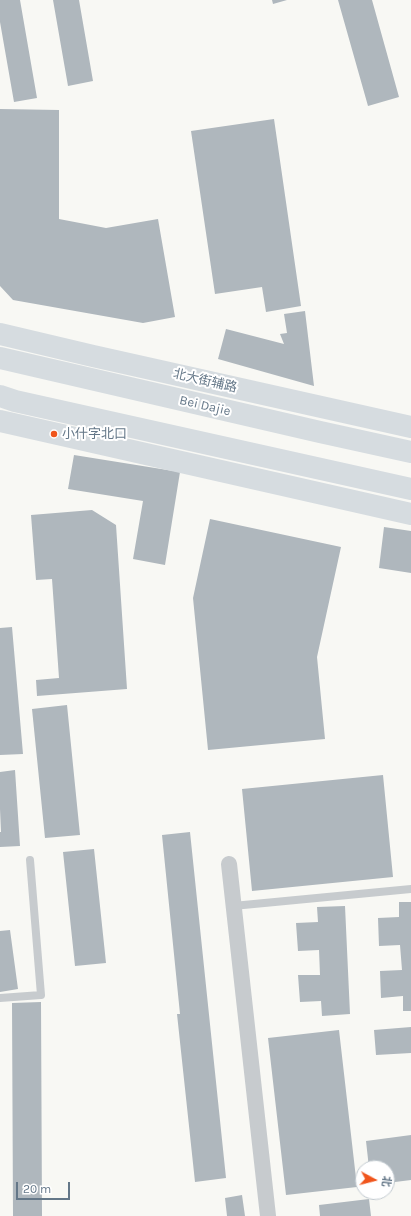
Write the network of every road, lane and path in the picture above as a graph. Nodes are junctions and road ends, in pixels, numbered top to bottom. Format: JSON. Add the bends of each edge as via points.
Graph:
{"nodes":[{"id":1,"x":0,"y":334,"type":"edge"},
{"id":2,"x":0,"y":350,"type":"edge"},
{"id":3,"x":0,"y":358,"type":"edge"},
{"id":4,"x":30,"y":365,"type":"junction"},
{"id":5,"x":5,"y":399,"type":"edge"},
{"id":6,"x":0,"y":421,"type":"edge"},
{"id":7,"x":411,"y":427,"type":"edge"},
{"id":8,"x":411,"y":452,"type":"edge"},
{"id":9,"x":411,"y":489,"type":"edge"},
{"id":10,"x":411,"y":514,"type":"edge"},
{"id":11,"x":30,"y":860,"type":"dead end"},
{"id":12,"x":229,"y":864,"type":"dead end"},
{"id":13,"x":411,"y":889,"type":"edge"},
{"id":14,"x":233,"y":906,"type":"junction"},
{"id":15,"x":0,"y":998,"type":"edge"},
{"id":16,"x":268,"y":1216,"type":"edge"}],
"edges":[{"from":1,"to":7,"type":"main road","name":"北大街辅路"},
{"from":2,"to":4,"type":"main road"},
{"from":3,"to":4,"type":"main road","name":"Bei Dajie"},
{"from":4,"to":8,"type":"main road","name":"Bei Dajie"},
{"from":5,"to":9,"type":"main road"},
{"from":6,"to":10,"type":"main road"},
{"from":11,"to":15,"type":"lane","via":[[41,995]]},
{"from":12,"to":14,"type":"street"},
{"from":13,"to":14,"type":"lane"},
{"from":14,"to":16,"type":"street"}]}
